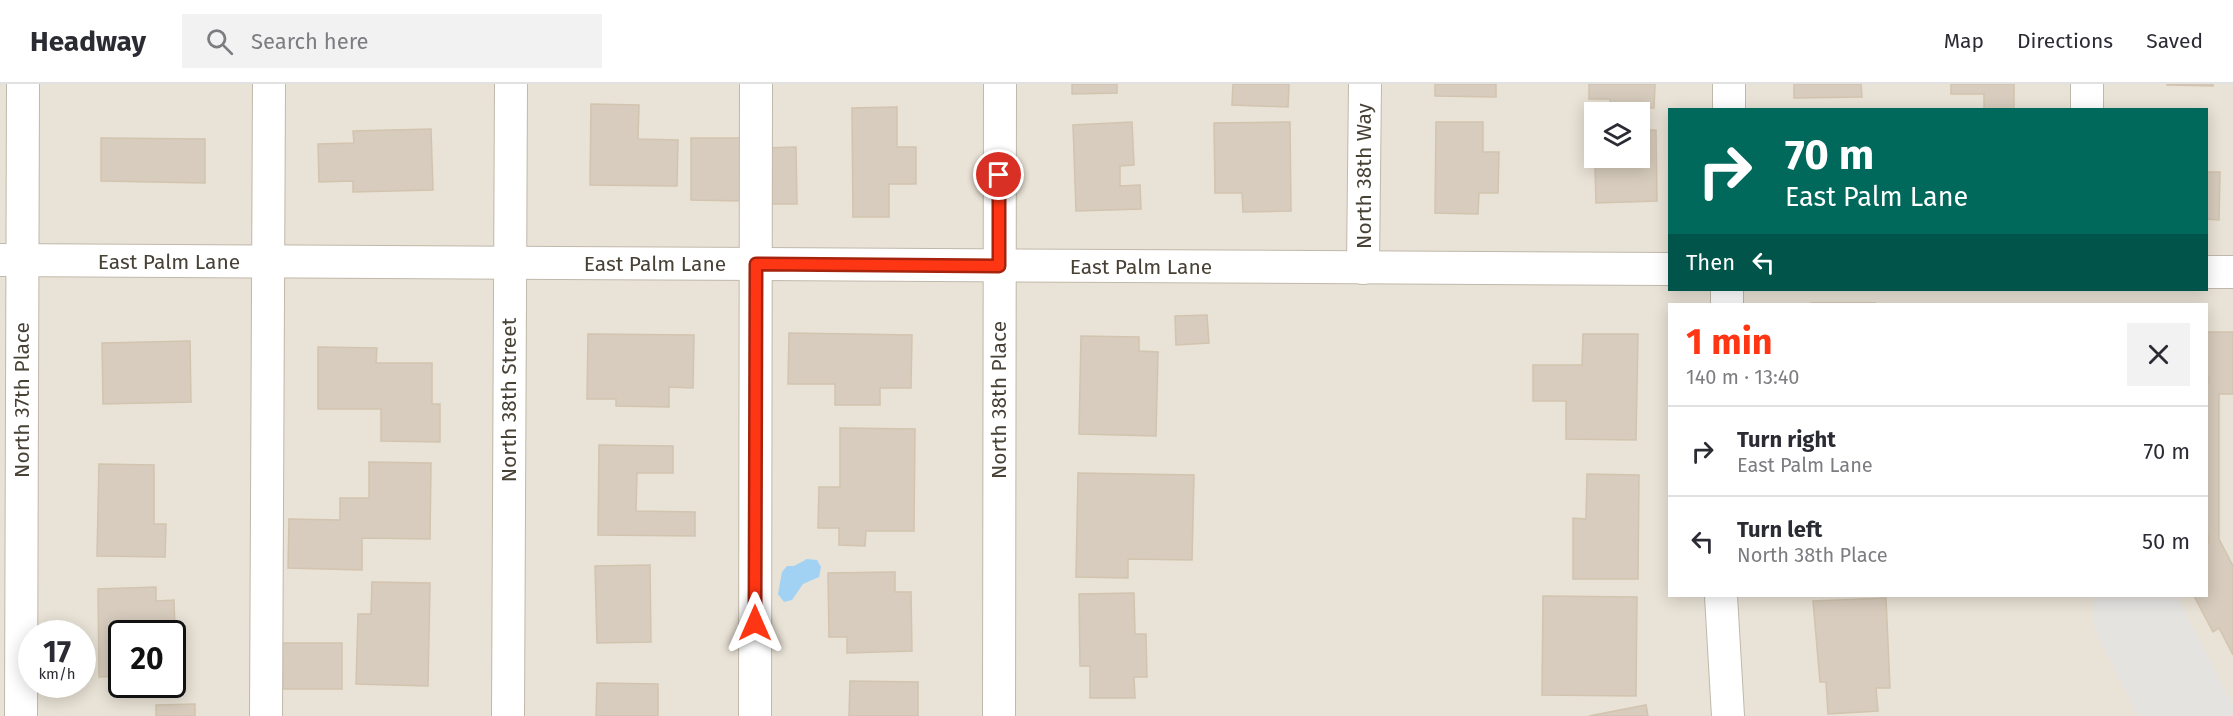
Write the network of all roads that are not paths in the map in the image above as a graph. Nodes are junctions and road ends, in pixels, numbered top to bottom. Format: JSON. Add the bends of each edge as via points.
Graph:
{"nodes":[{"id":1,"x":23,"y":84,"type":"edge"},
{"id":2,"x":269,"y":84,"type":"edge"},
{"id":3,"x":511,"y":84,"type":"edge"},
{"id":4,"x":756,"y":84,"type":"edge"},
{"id":5,"x":1000,"y":84,"type":"edge"},
{"id":6,"x":1365,"y":84,"type":"edge"},
{"id":7,"x":1729,"y":84,"type":"edge"},
{"id":8,"x":2087,"y":84,"type":"edge"},
{"id":9,"x":1729,"y":108,"type":"edge"},
{"id":10,"x":2087,"y":108,"type":"edge"},
{"id":11,"x":11,"y":261,"type":"edge"},
{"id":12,"x":268,"y":262,"type":"junction"},
{"id":13,"x":510,"y":264,"type":"junction"},
{"id":14,"x":756,"y":264,"type":"junction"},
{"id":15,"x":999,"y":266,"type":"junction"},
{"id":16,"x":1364,"y":268,"type":"junction"},
{"id":17,"x":1668,"y":269,"type":"edge"},
{"id":18,"x":2208,"y":272,"type":"edge"},
{"id":19,"x":2233,"y":272,"type":"edge"},
{"id":20,"x":1721,"y":597,"type":"edge"},
{"id":21,"x":21,"y":716,"type":"edge"},
{"id":22,"x":266,"y":716,"type":"edge"},
{"id":23,"x":508,"y":716,"type":"edge"},
{"id":24,"x":755,"y":716,"type":"edge"},
{"id":25,"x":999,"y":716,"type":"edge"},
{"id":26,"x":1728,"y":716,"type":"edge"}],
"edges":[{"from":1,"to":11,"type":"street","name":"North 37th Place"},
{"from":2,"to":12,"type":"street"},
{"from":3,"to":13,"type":"street","name":"North 38th Street"},
{"from":4,"to":14,"type":"street"},
{"from":5,"to":15,"type":"street","name":"North 38th Place"},
{"from":6,"to":16,"type":"street","name":"North 38th Way"},
{"from":7,"to":9,"type":"street"},
{"from":8,"to":10,"type":"street"},
{"from":11,"to":12,"type":"street","name":"East Palm Lane"},
{"from":11,"to":21,"type":"street","name":"North 37th Place"},
{"from":12,"to":13,"type":"street","name":"East Palm Lane"},
{"from":12,"to":22,"type":"street"},
{"from":13,"to":14,"type":"street","name":"East Palm Lane"},
{"from":13,"to":23,"type":"street","name":"North 38th Street"},
{"from":14,"to":15,"type":"street","name":"East Palm Lane"},
{"from":14,"to":24,"type":"street"},
{"from":15,"to":16,"type":"street","name":"East Palm Lane"},
{"from":15,"to":25,"type":"street","name":"North 38th Place"},
{"from":16,"to":17,"type":"street","name":"East Palm Lane"},
{"from":18,"to":19,"type":"street"},
{"from":20,"to":26,"type":"street"}]}
